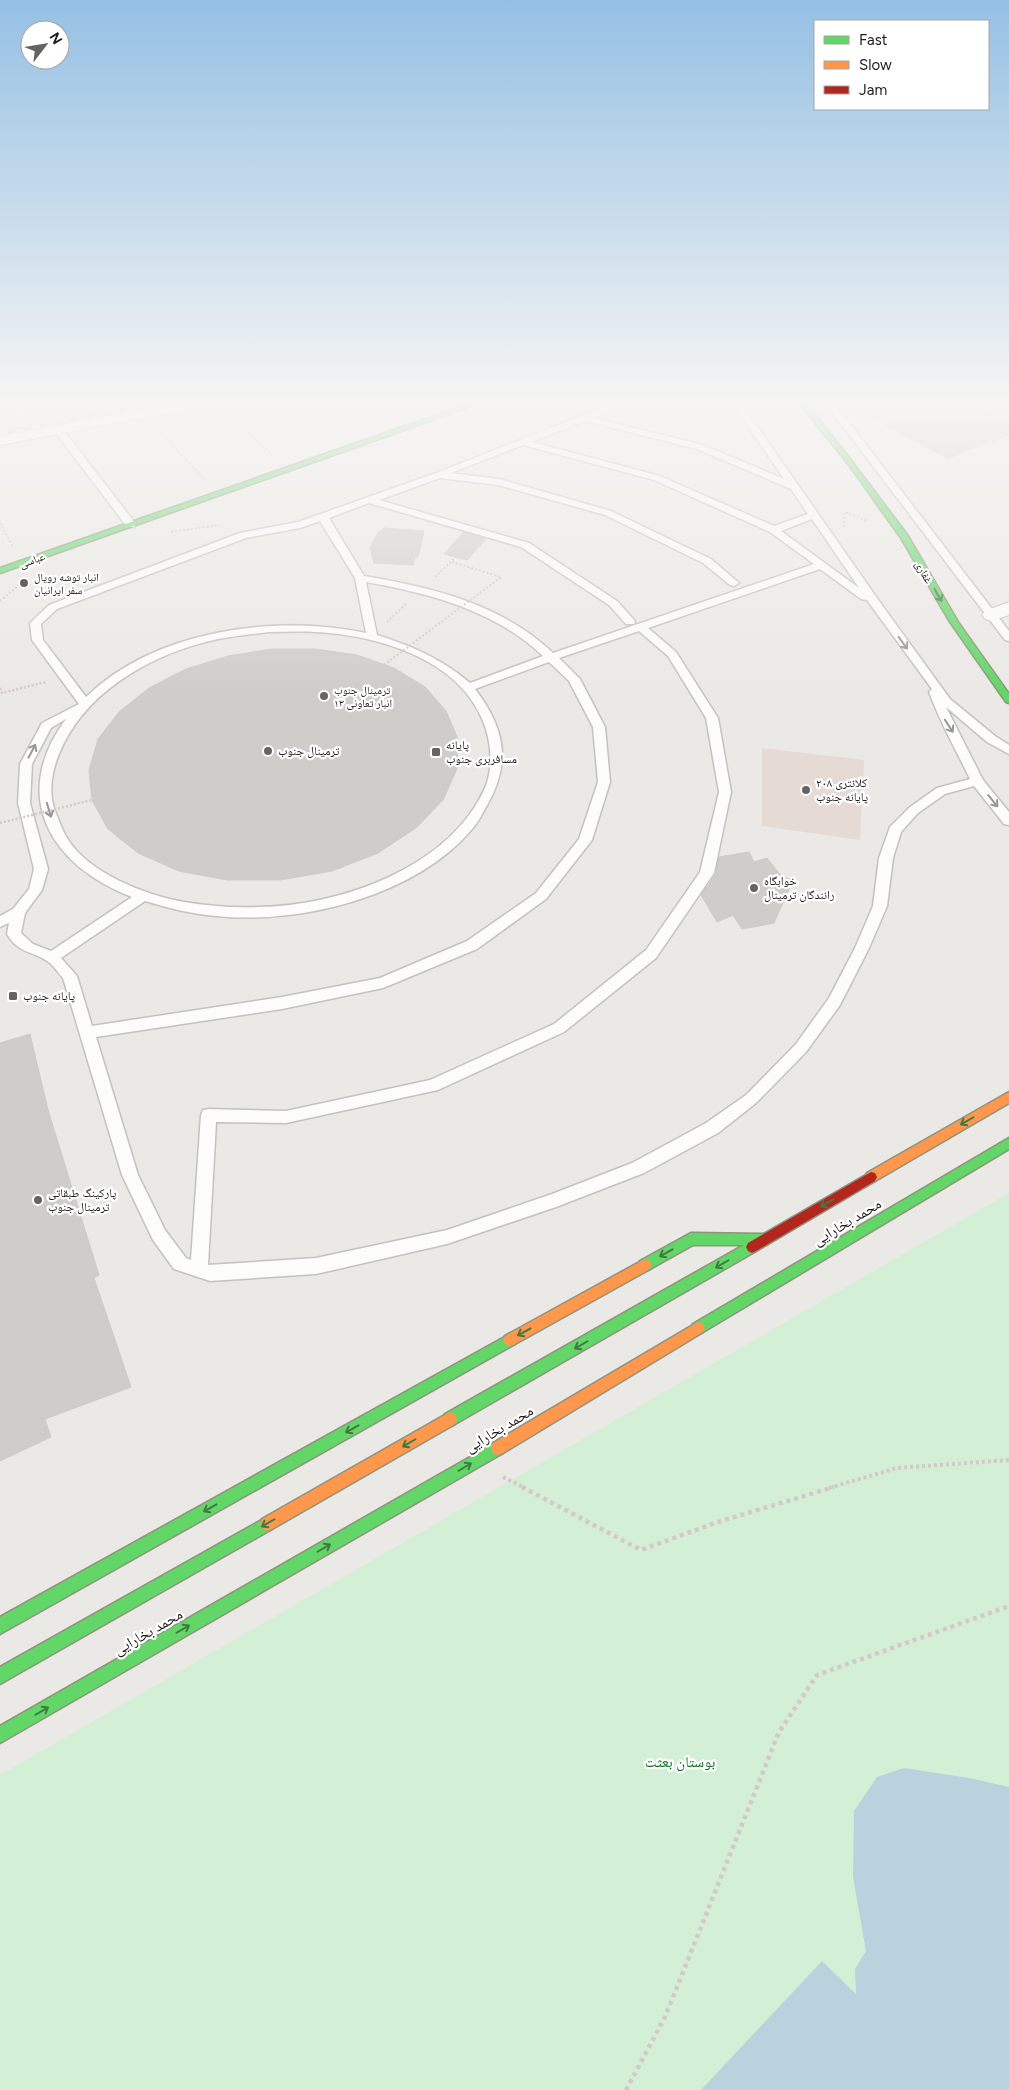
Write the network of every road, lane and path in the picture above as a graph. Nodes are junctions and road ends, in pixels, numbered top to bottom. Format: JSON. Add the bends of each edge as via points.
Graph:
{"nodes":[{"id":1,"x":109,"y":497,"type":"edge"},
{"id":2,"x":211,"y":497,"type":"edge"},
{"id":3,"x":377,"y":497,"type":"edge"},
{"id":4,"x":550,"y":497,"type":"edge"},
{"id":5,"x":699,"y":497,"type":"edge"},
{"id":6,"x":801,"y":497,"type":"edge"},
{"id":7,"x":875,"y":497,"type":"edge"},
{"id":8,"x":906,"y":497,"type":"edge"},
{"id":9,"x":368,"y":500,"type":"junction"},
{"id":10,"x":814,"y":515,"type":"junction"},
{"id":11,"x":323,"y":517,"type":"junction"},
{"id":12,"x":0,"y":523,"type":"edge"},
{"id":13,"x":871,"y":523,"type":"dead end"},
{"id":14,"x":132,"y":524,"type":"junction"},
{"id":15,"x":774,"y":530,"type":"junction"},
{"id":16,"x":169,"y":532,"type":"dead end"},
{"id":17,"x":244,"y":535,"type":"junction"},
{"id":18,"x":452,"y":562,"type":"dead end"},
{"id":19,"x":22,"y":563,"type":"junction"},
{"id":20,"x":822,"y":565,"type":"junction"},
{"id":21,"x":0,"y":571,"type":"edge"},
{"id":22,"x":360,"y":578,"type":"junction"},
{"id":23,"x":734,"y":583,"type":"dead end"},
{"id":24,"x":21,"y":584,"type":"dead end"},
{"id":25,"x":0,"y":601,"type":"edge"},
{"id":26,"x":875,"y":603,"type":"junction"},
{"id":27,"x":1000,"y":612,"type":"edge"},
{"id":28,"x":635,"y":624,"type":"junction"},
{"id":29,"x":372,"y":636,"type":"junction"},
{"id":30,"x":1009,"y":638,"type":"edge"},
{"id":31,"x":551,"y":657,"type":"junction"},
{"id":32,"x":384,"y":665,"type":"dead end"},
{"id":33,"x":65,"y":677,"type":"junction"},
{"id":34,"x":931,"y":681,"type":"junction"},
{"id":35,"x":0,"y":688,"type":"edge"},
{"id":36,"x":468,"y":688,"type":"junction"},
{"id":37,"x":1009,"y":700,"type":"edge"},
{"id":38,"x":84,"y":703,"type":"junction"},
{"id":39,"x":1009,"y":750,"type":"edge"},
{"id":40,"x":977,"y":780,"type":"junction"},
{"id":41,"x":92,"y":800,"type":"dead end"},
{"id":42,"x":1009,"y":821,"type":"edge"},
{"id":43,"x":0,"y":823,"type":"edge"},
{"id":44,"x":142,"y":897,"type":"junction"},
{"id":45,"x":18,"y":912,"type":"junction"},
{"id":46,"x":0,"y":922,"type":"edge"},
{"id":47,"x":52,"y":957,"type":"junction"},
{"id":48,"x":88,"y":1032,"type":"junction"},
{"id":49,"x":1009,"y":1097,"type":"edge"},
{"id":50,"x":1009,"y":1143,"type":"edge"},
{"id":51,"x":764,"y":1240,"type":"junction"},
{"id":52,"x":199,"y":1270,"type":"junction"},
{"id":53,"x":1009,"y":1460,"type":"edge"},
{"id":54,"x":474,"y":1461,"type":"junction"},
{"id":55,"x":1009,"y":1606,"type":"edge"},
{"id":56,"x":0,"y":1626,"type":"edge"},
{"id":57,"x":0,"y":1676,"type":"edge"},
{"id":58,"x":0,"y":1735,"type":"edge"},
{"id":59,"x":626,"y":2090,"type":"edge"}],
"edges":[{"from":1,"to":14,"type":"lane"},
{"from":2,"to":14,"type":"main road","name":"عباسی"},
{"from":3,"to":9,"type":"lane"},
{"from":4,"to":23,"type":"lane","via":[[608,513],[706,560]]},
{"from":5,"to":15,"type":"lane"},
{"from":6,"to":10,"type":"lane"},
{"from":7,"to":37,"type":"main road","name":"غفاری","one_way":true,"via":[[905,538],[954,622]]},
{"from":8,"to":27,"type":"lane"},
{"from":9,"to":11,"type":"lane"},
{"from":9,"to":28,"type":"lane","via":[[525,545],[613,602]]},
{"from":10,"to":13,"type":"path","via":[[844,532],[845,512]]},
{"from":10,"to":15,"type":"lane"},
{"from":10,"to":26,"type":"lane"},
{"from":11,"to":17,"type":"lane","via":[[300,525]]},
{"from":11,"to":22,"type":"lane"},
{"from":12,"to":19,"type":"path"},
{"from":14,"to":19,"type":"main road","name":"عباسی"},
{"from":15,"to":20,"type":"lane"},
{"from":16,"to":17,"type":"path","via":[[228,524]]},
{"from":17,"to":33,"type":"lane","via":[[53,608],[35,623],[38,640]]},
{"from":18,"to":32,"type":"path","bridge":true,"via":[[501,577]]},
{"from":19,"to":21,"type":"main road","name":"عباسی"},
{"from":20,"to":26,"type":"lane"},
{"from":20,"to":28,"type":"lane"},
{"from":22,"to":29,"type":"lane"},
{"from":22,"to":31,"type":"lane","via":[[412,587],[477,608],[532,639]]},
{"from":24,"to":25,"type":"path"},
{"from":26,"to":34,"type":"lane","one_way":true},
{"from":27,"to":30,"type":"lane"},
{"from":28,"to":31,"type":"lane"},
{"from":28,"to":52,"type":"lane","via":[[672,654],[712,718],[725,792],[706,873],[652,954],[559,1028],[433,1086],[286,1117],[209,1114]]},
{"from":29,"to":36,"type":"lane","via":[[409,648],[442,666]]},
{"from":29,"to":38,"type":"lane","via":[[322,628],[269,628],[217,636],[166,652],[122,674]]},
{"from":31,"to":36,"type":"lane"},
{"from":31,"to":48,"type":"lane","via":[[574,679],[599,728],[604,782],[585,840],[541,896],[472,945],[383,982],[282,1003]]},
{"from":33,"to":35,"type":"path","via":[[2,693]]},
{"from":33,"to":38,"type":"lane"},
{"from":34,"to":39,"type":"lane","via":[[946,701],[990,739]]},
{"from":34,"to":40,"type":"lane","one_way":true,"via":[[944,718]]},
{"from":36,"to":44,"type":"lane","via":[[489,718],[497,752],[491,788],[470,825],[434,858],[385,886],[326,905],[262,914],[199,911]]},
{"from":38,"to":44,"type":"lane","via":[[59,736],[46,771],[47,808],[63,843],[96,874]]},
{"from":45,"to":38,"type":"lane","one_way":true,"via":[[35,890],[41,868],[24,803],[26,764],[46,726]]},
{"from":40,"to":42,"type":"lane","one_way":true},
{"from":40,"to":52,"type":"lane","via":[[941,791],[914,810],[895,830],[886,858],[880,906],[835,1001],[801,1048],[750,1099],[712,1128],[638,1168],[447,1237],[316,1266],[240,1272]]},
{"from":41,"to":43,"type":"path","bridge":true},
{"from":44,"to":47,"type":"lane"},
{"from":45,"to":46,"type":"lane"},
{"from":45,"to":47,"type":"lane","via":[[14,934],[28,948]]},
{"from":47,"to":48,"type":"lane","via":[[70,976]]},
{"from":48,"to":52,"type":"lane","via":[[130,1176],[159,1234],[180,1264]]},
{"from":49,"to":51,"type":"main road","name":"محمد بخارایی","one_way":true},
{"from":50,"to":54,"type":"main road","name":"محمد بخارایی"},
{"from":51,"to":56,"type":"main road","one_way":true,"via":[[691,1239]]},
{"from":51,"to":57,"type":"main road","name":"محمد بخارایی","one_way":true},
{"from":53,"to":54,"type":"path","via":[[897,1468],[718,1522],[641,1550]]},
{"from":58,"to":54,"type":"main road","name":"محمد بخارایی","one_way":true},
{"from":55,"to":59,"type":"path","via":[[817,1675],[779,1732],[665,2017]]}]}
